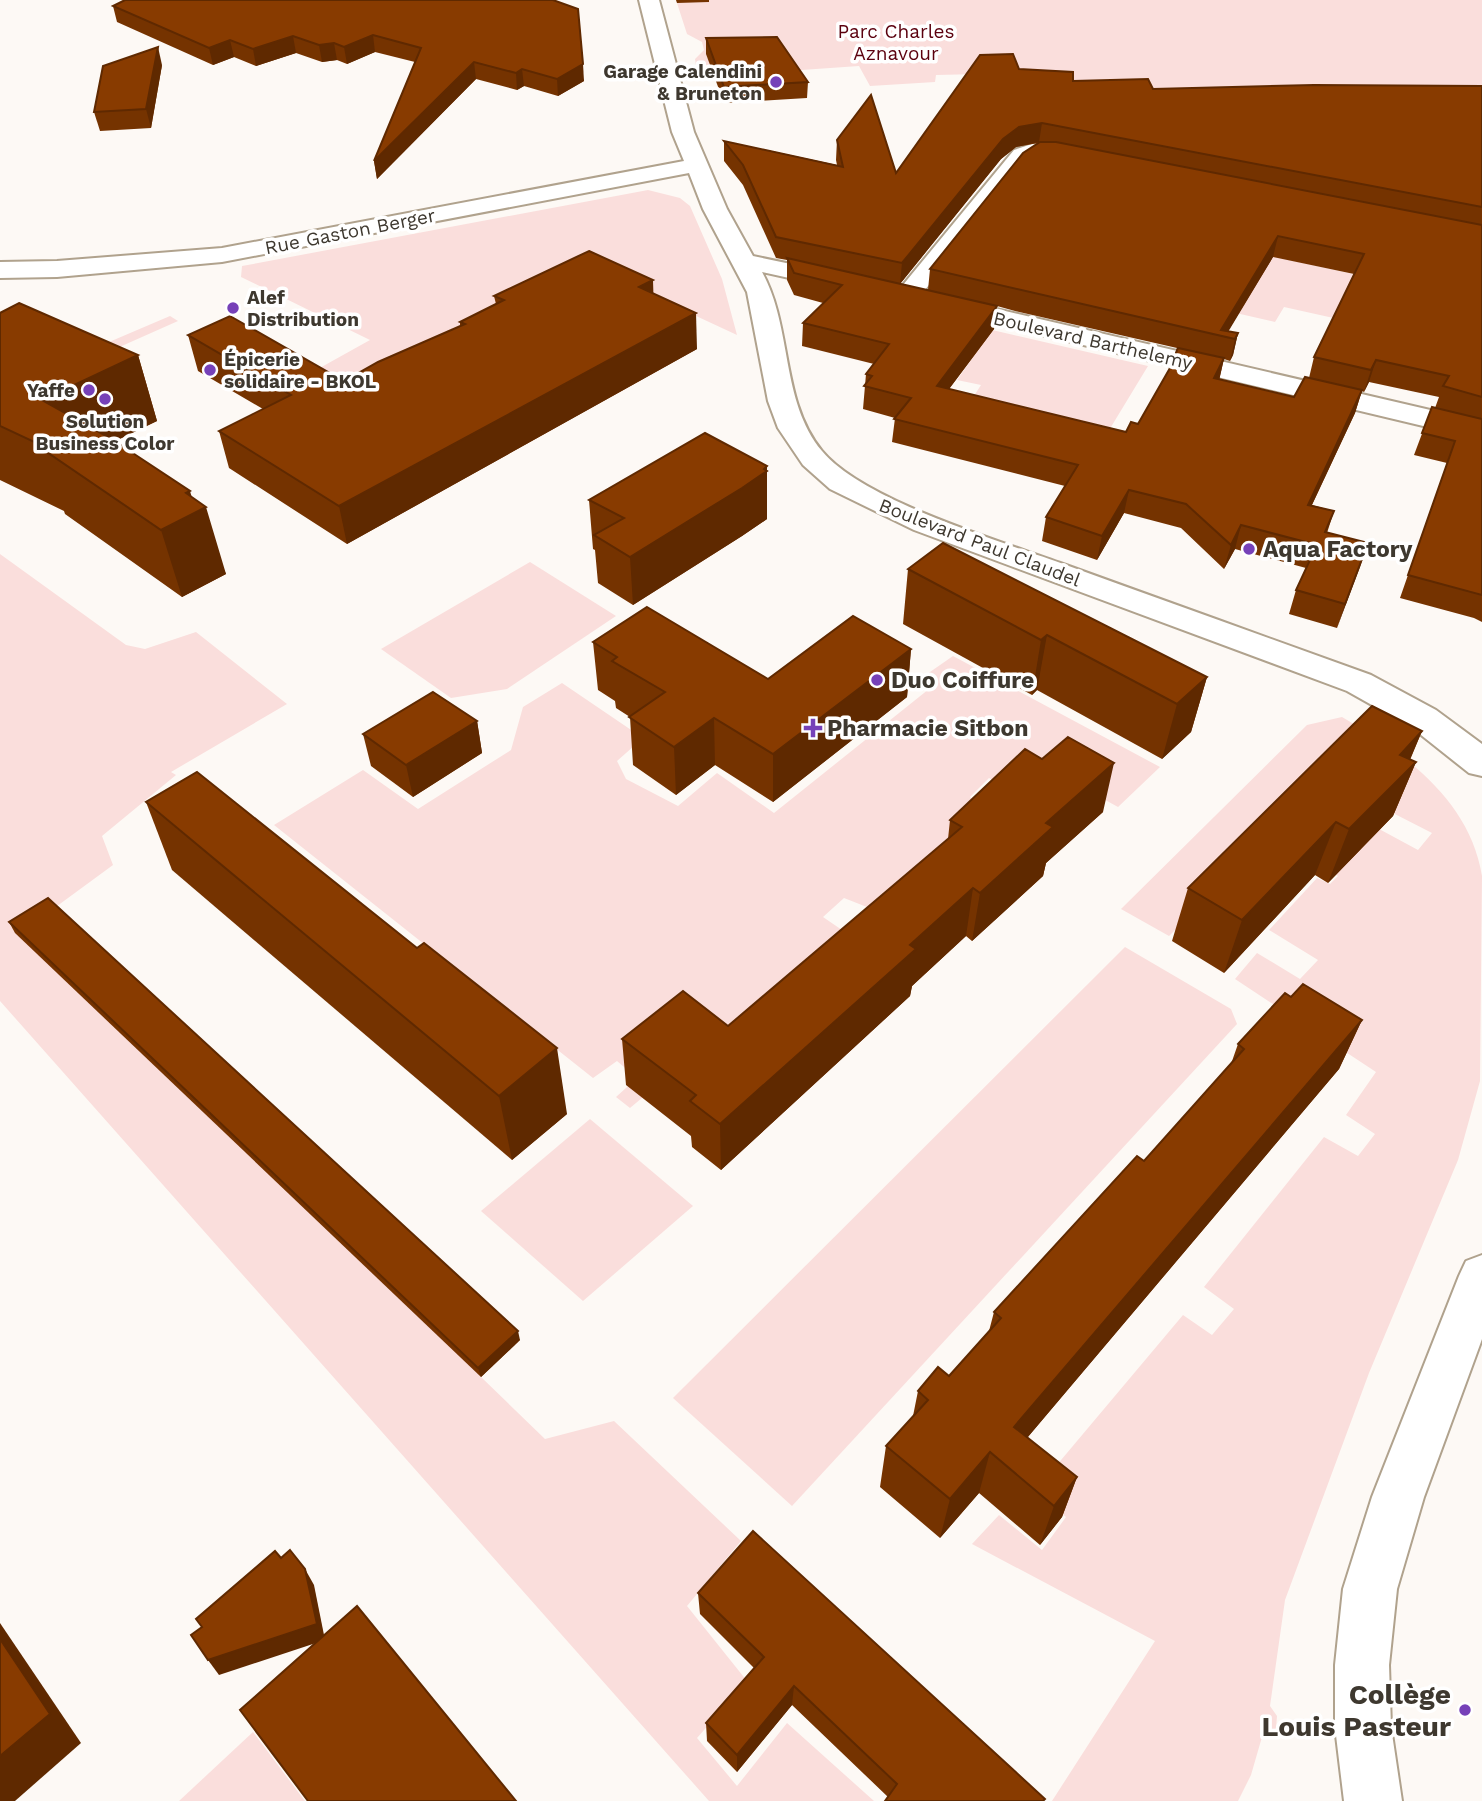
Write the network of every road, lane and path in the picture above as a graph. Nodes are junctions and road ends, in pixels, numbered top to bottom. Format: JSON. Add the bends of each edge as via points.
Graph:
{"nodes":[{"id":1,"x":649,"y":0,"type":"edge"},
{"id":2,"x":1088,"y":159,"type":"edge"},
{"id":3,"x":697,"y":165,"type":"junction"},
{"id":4,"x":745,"y":263,"type":"junction"},
{"id":5,"x":0,"y":270,"type":"edge"},
{"id":6,"x":857,"y":285,"type":"edge"},
{"id":7,"x":1482,"y":431,"type":"edge"},
{"id":8,"x":1482,"y":764,"type":"edge"},
{"id":9,"x":1482,"y":1276,"type":"edge"},
{"id":10,"x":1373,"y":1801,"type":"edge"}],
"edges":[{"from":1,"to":3,"type":"street","name":"Boulevard Paul Claudel","via":[[683,132]]},
{"from":2,"to":7,"type":"street","name":"Boulevard Barthelemy","via":[[1053,152],[1022,155],[895,293]]},
{"from":3,"to":4,"type":"street","name":"Boulevard Paul Claudel"},
{"from":3,"to":5,"type":"street","name":"Rue Gaston Berger","via":[[222,255]]},
{"from":4,"to":6,"type":"street"},
{"from":4,"to":8,"type":"street","name":"Boulevard Paul Claudel","via":[[760,292],[782,401],[792,428],[813,458],[840,483],[925,524],[1359,683],[1422,716]]},
{"from":9,"to":10,"type":"street","via":[[1398,1497],[1370,1588],[1362,1678]]}]}
